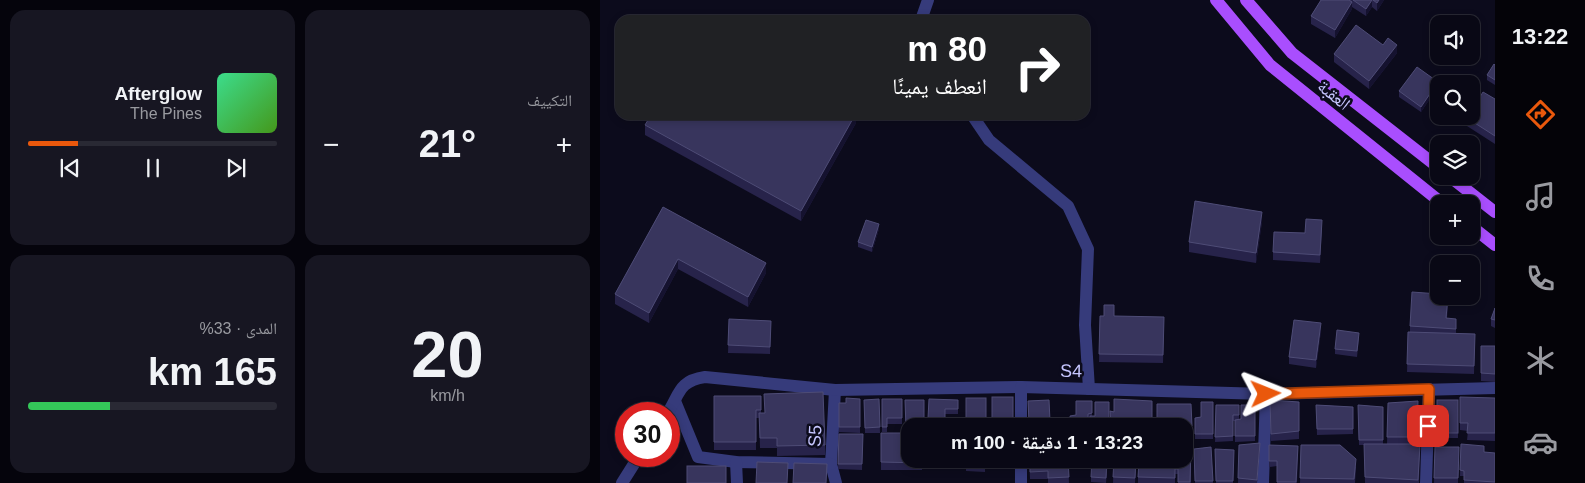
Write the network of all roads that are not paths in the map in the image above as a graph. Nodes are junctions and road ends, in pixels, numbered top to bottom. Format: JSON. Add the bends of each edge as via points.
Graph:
{"nodes":[{"id":1,"x":928,"y":0,"type":"edge"},
{"id":2,"x":1216,"y":0,"type":"edge"},
{"id":3,"x":1246,"y":0,"type":"edge"},
{"id":4,"x":923,"y":15,"type":"edge"},
{"id":5,"x":975,"y":120,"type":"edge"},
{"id":6,"x":1430,"y":161,"type":"edge"},
{"id":7,"x":1460,"y":185,"type":"edge"},
{"id":8,"x":1432,"y":195,"type":"edge"},
{"id":9,"x":1495,"y":212,"type":"edge"},
{"id":10,"x":1480,"y":233,"type":"edge"},
{"id":11,"x":1495,"y":245,"type":"edge"},
{"id":12,"x":1021,"y":388,"type":"junction"},
{"id":13,"x":1495,"y":388,"type":"edge"},
{"id":14,"x":1089,"y":389,"type":"junction"},
{"id":15,"x":1429,"y":389,"type":"junction"},
{"id":16,"x":835,"y":390,"type":"junction"},
{"id":17,"x":1266,"y":394,"type":"junction"},
{"id":18,"x":675,"y":401,"type":"joint"},
{"id":19,"x":1021,"y":418,"type":"edge"},
{"id":20,"x":736,"y":462,"type":"junction"},
{"id":21,"x":831,"y":464,"type":"junction"},
{"id":22,"x":632,"y":467,"type":"edge"},
{"id":23,"x":1021,"y":468,"type":"edge"},
{"id":24,"x":622,"y":483,"type":"edge"},
{"id":25,"x":737,"y":483,"type":"edge"},
{"id":26,"x":836,"y":483,"type":"edge"},
{"id":27,"x":1021,"y":483,"type":"edge"},
{"id":28,"x":1262,"y":483,"type":"edge"},
{"id":29,"x":1426,"y":483,"type":"edge"}],
"edges":[{"from":1,"to":4,"type":"street"},
{"from":2,"to":8,"type":"main road","name":"العقبة","via":[[1270,65]]},
{"from":3,"to":6,"type":"main road","name":"العقبة","via":[[1292,54]]},
{"from":5,"to":14,"type":"street","via":[[989,140],[1068,206],[1088,249],[1085,325]]},
{"from":7,"to":9,"type":"main road"},
{"from":10,"to":11,"type":"main road"},
{"from":12,"to":14,"type":"street","name":"S4"},
{"from":12,"to":16,"type":"street","name":"S4"},
{"from":12,"to":19,"type":"street"},
{"from":13,"to":15,"type":"street","name":"S4"},
{"from":14,"to":17,"type":"street","name":"S4"},
{"from":15,"to":17,"type":"street","name":"S4"},
{"from":15,"to":29,"type":"street"},
{"from":16,"to":18,"type":"street","name":"S4","via":[[704,377],[683,384]]},
{"from":16,"to":21,"type":"street","name":"S5"},
{"from":17,"to":28,"type":"street"},
{"from":18,"to":20,"type":"street","via":[[698,457]]},
{"from":20,"to":21,"type":"street"},
{"from":20,"to":25,"type":"street"},
{"from":21,"to":26,"type":"street","name":"S5"},
{"from":22,"to":24,"type":"street"},
{"from":23,"to":27,"type":"street"}]}
